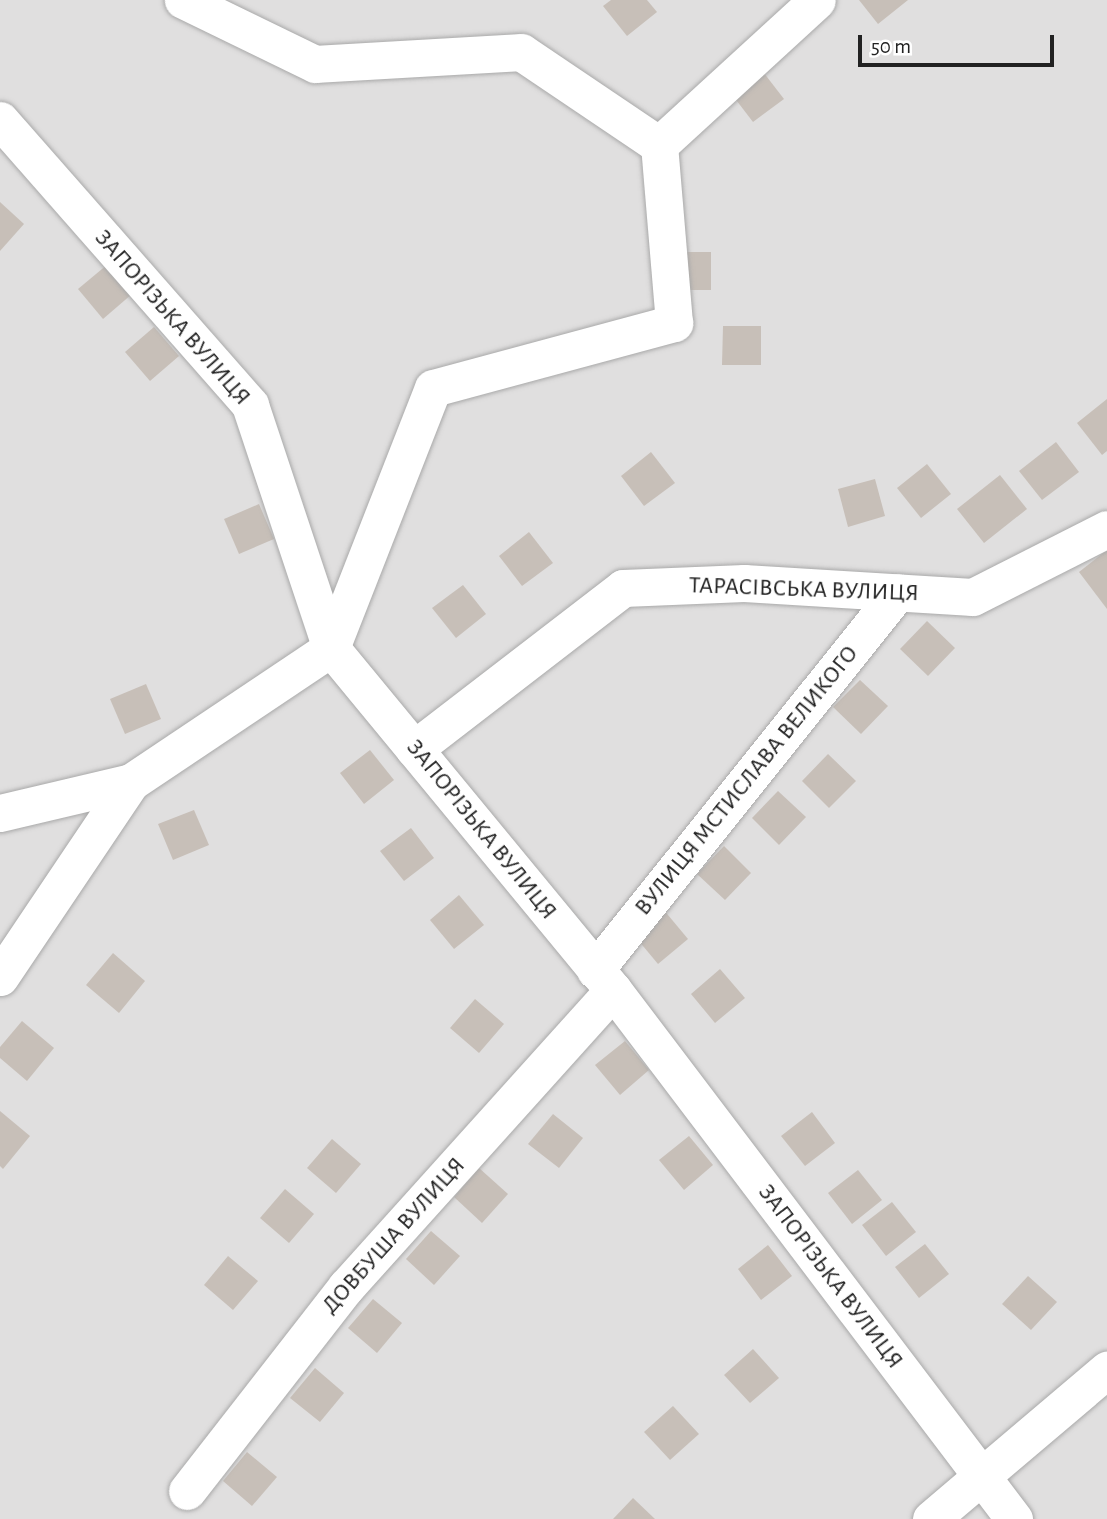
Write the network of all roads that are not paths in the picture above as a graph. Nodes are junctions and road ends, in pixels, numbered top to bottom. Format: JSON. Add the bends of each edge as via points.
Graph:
{"nodes":[{"id":1,"x":183,"y":0,"type":"edge"},
{"id":2,"x":817,"y":0,"type":"edge"},
{"id":3,"x":0,"y":120,"type":"edge"},
{"id":4,"x":659,"y":145,"type":"junction"},
{"id":5,"x":1107,"y":529,"type":"edge"},
{"id":6,"x":898,"y":592,"type":"junction"},
{"id":7,"x":331,"y":648,"type":"junction"},
{"id":8,"x":414,"y":749,"type":"junction"},
{"id":9,"x":131,"y":782,"type":"junction"},
{"id":10,"x":0,"y":813,"type":"edge"},
{"id":11,"x":0,"y":977,"type":"edge"},
{"id":12,"x":604,"y":980,"type":"junction"},
{"id":13,"x":1107,"y":1370,"type":"edge"},
{"id":14,"x":981,"y":1476,"type":"junction"},
{"id":15,"x":187,"y":1491,"type":"dead end"},
{"id":16,"x":931,"y":1519,"type":"edge"},
{"id":17,"x":1014,"y":1519,"type":"edge"}],
"edges":[{"from":1,"to":4,"type":"street","via":[[314,64],[521,52]]},
{"from":2,"to":4,"type":"street"},
{"from":3,"to":7,"type":"street","name":"ЗАПОРІЗЬКА ВУЛИЦЯ","via":[[250,405]]},
{"from":4,"to":7,"type":"street","via":[[674,323],[433,388]]},
{"from":5,"to":6,"type":"street","name":"ТАРАСІВСЬКА ВУЛИЦЯ","via":[[973,597]]},
{"from":6,"to":8,"type":"street","name":"ТАРАСІВСЬКА ВУЛИЦЯ","via":[[744,583],[623,588]]},
{"from":6,"to":12,"type":"street","name":"ВУЛИЦЯ МСТИСЛАВА ВЕЛИКОГО"},
{"from":7,"to":8,"type":"street","name":"ЗАПОРІЗЬКА ВУЛИЦЯ"},
{"from":7,"to":9,"type":"street"},
{"from":8,"to":12,"type":"street","name":"ЗАПОРІЗЬКА ВУЛИЦЯ"},
{"from":9,"to":10,"type":"street"},
{"from":9,"to":11,"type":"street"},
{"from":12,"to":14,"type":"street","name":"ЗАПОРІЗЬКА ВУЛИЦЯ"},
{"from":12,"to":15,"type":"street","name":"ДОВБУША ВУЛИЦЯ","via":[[346,1287]]},
{"from":13,"to":14,"type":"street"},
{"from":14,"to":16,"type":"street"},
{"from":14,"to":17,"type":"street","name":"ЗАПОРІЗЬКА ВУЛИЦЯ"}]}
